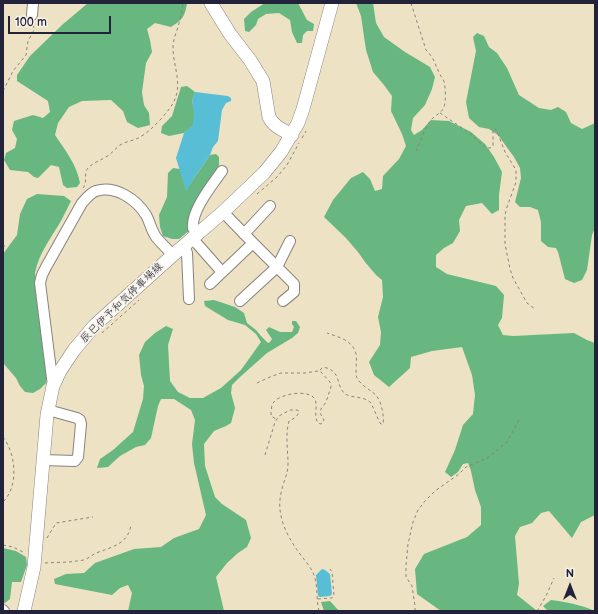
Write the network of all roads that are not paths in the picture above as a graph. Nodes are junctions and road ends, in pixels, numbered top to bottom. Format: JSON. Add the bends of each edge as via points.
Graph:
{"nodes":[{"id":1,"x":33,"y":3,"type":"edge"},
{"id":2,"x":211,"y":3,"type":"edge"},
{"id":3,"x":332,"y":3,"type":"edge"},
{"id":4,"x":32,"y":15,"type":"road end"},
{"id":5,"x":297,"y":139,"type":"junction"},
{"id":6,"x":222,"y":171,"type":"dead end"},
{"id":7,"x":270,"y":206,"type":"dead end"},
{"id":8,"x":223,"y":212,"type":"junction"},
{"id":9,"x":244,"y":234,"type":"junction"},
{"id":10,"x":191,"y":239,"type":"junction"},
{"id":11,"x":290,"y":241,"type":"dead end"},
{"id":12,"x":253,"y":243,"type":"junction"},
{"id":13,"x":173,"y":255,"type":"junction"},
{"id":14,"x":277,"y":267,"type":"junction"},
{"id":15,"x":222,"y":272,"type":"junction"},
{"id":16,"x":210,"y":284,"type":"dead end"},
{"id":17,"x":189,"y":299,"type":"dead end"},
{"id":18,"x":240,"y":301,"type":"dead end"},
{"id":19,"x":283,"y":301,"type":"dead end"},
{"id":20,"x":53,"y":386,"type":"junction"},
{"id":21,"x":48,"y":410,"type":"junction"},
{"id":22,"x":43,"y":460,"type":"junction"},
{"id":23,"x":24,"y":611,"type":"edge"}],
"edges":[{"from":1,"to":4,"type":"street"},
{"from":2,"to":5,"type":"main road","via":[[263,81],[272,122]]},
{"from":3,"to":5,"type":"main road","name":"辰巳伊予和気停車場線","via":[[298,123]]},
{"from":5,"to":8,"type":"main road","name":"辰巳伊予和気停車場線"},
{"from":6,"to":10,"type":"street","via":[[197,208]]},
{"from":7,"to":9,"type":"street"},
{"from":8,"to":9,"type":"street"},
{"from":8,"to":10,"type":"main road","name":"辰巳伊予和気停車場線"},
{"from":9,"to":12,"type":"street"},
{"from":10,"to":13,"type":"main road","name":"辰巳伊予和気停車場線"},
{"from":10,"to":15,"type":"street"},
{"from":10,"to":17,"type":"street","via":[[187,253]]},
{"from":11,"to":14,"type":"street"},
{"from":12,"to":14,"type":"street"},
{"from":12,"to":15,"type":"street"},
{"from":13,"to":20,"type":"main road","name":"辰巳伊予和気停車場線","via":[[95,325],[67,360]]},
{"from":13,"to":20,"type":"street","via":[[156,237],[139,205],[128,197],[116,191],[106,190],[88,196],[46,267],[40,283]]},
{"from":14,"to":18,"type":"street"},
{"from":14,"to":19,"type":"street","via":[[294,284],[294,292]]},
{"from":15,"to":16,"type":"street"},
{"from":20,"to":21,"type":"main road","name":"辰巳伊予和気停車場線"},
{"from":21,"to":22,"type":"main road","name":"辰巳伊予和気停車場線"},
{"from":21,"to":22,"type":"street","via":[[80,420],[78,457],[75,461]]},
{"from":22,"to":23,"type":"main road","name":"辰巳伊予和気停車場線","via":[[35,556]]}]}
